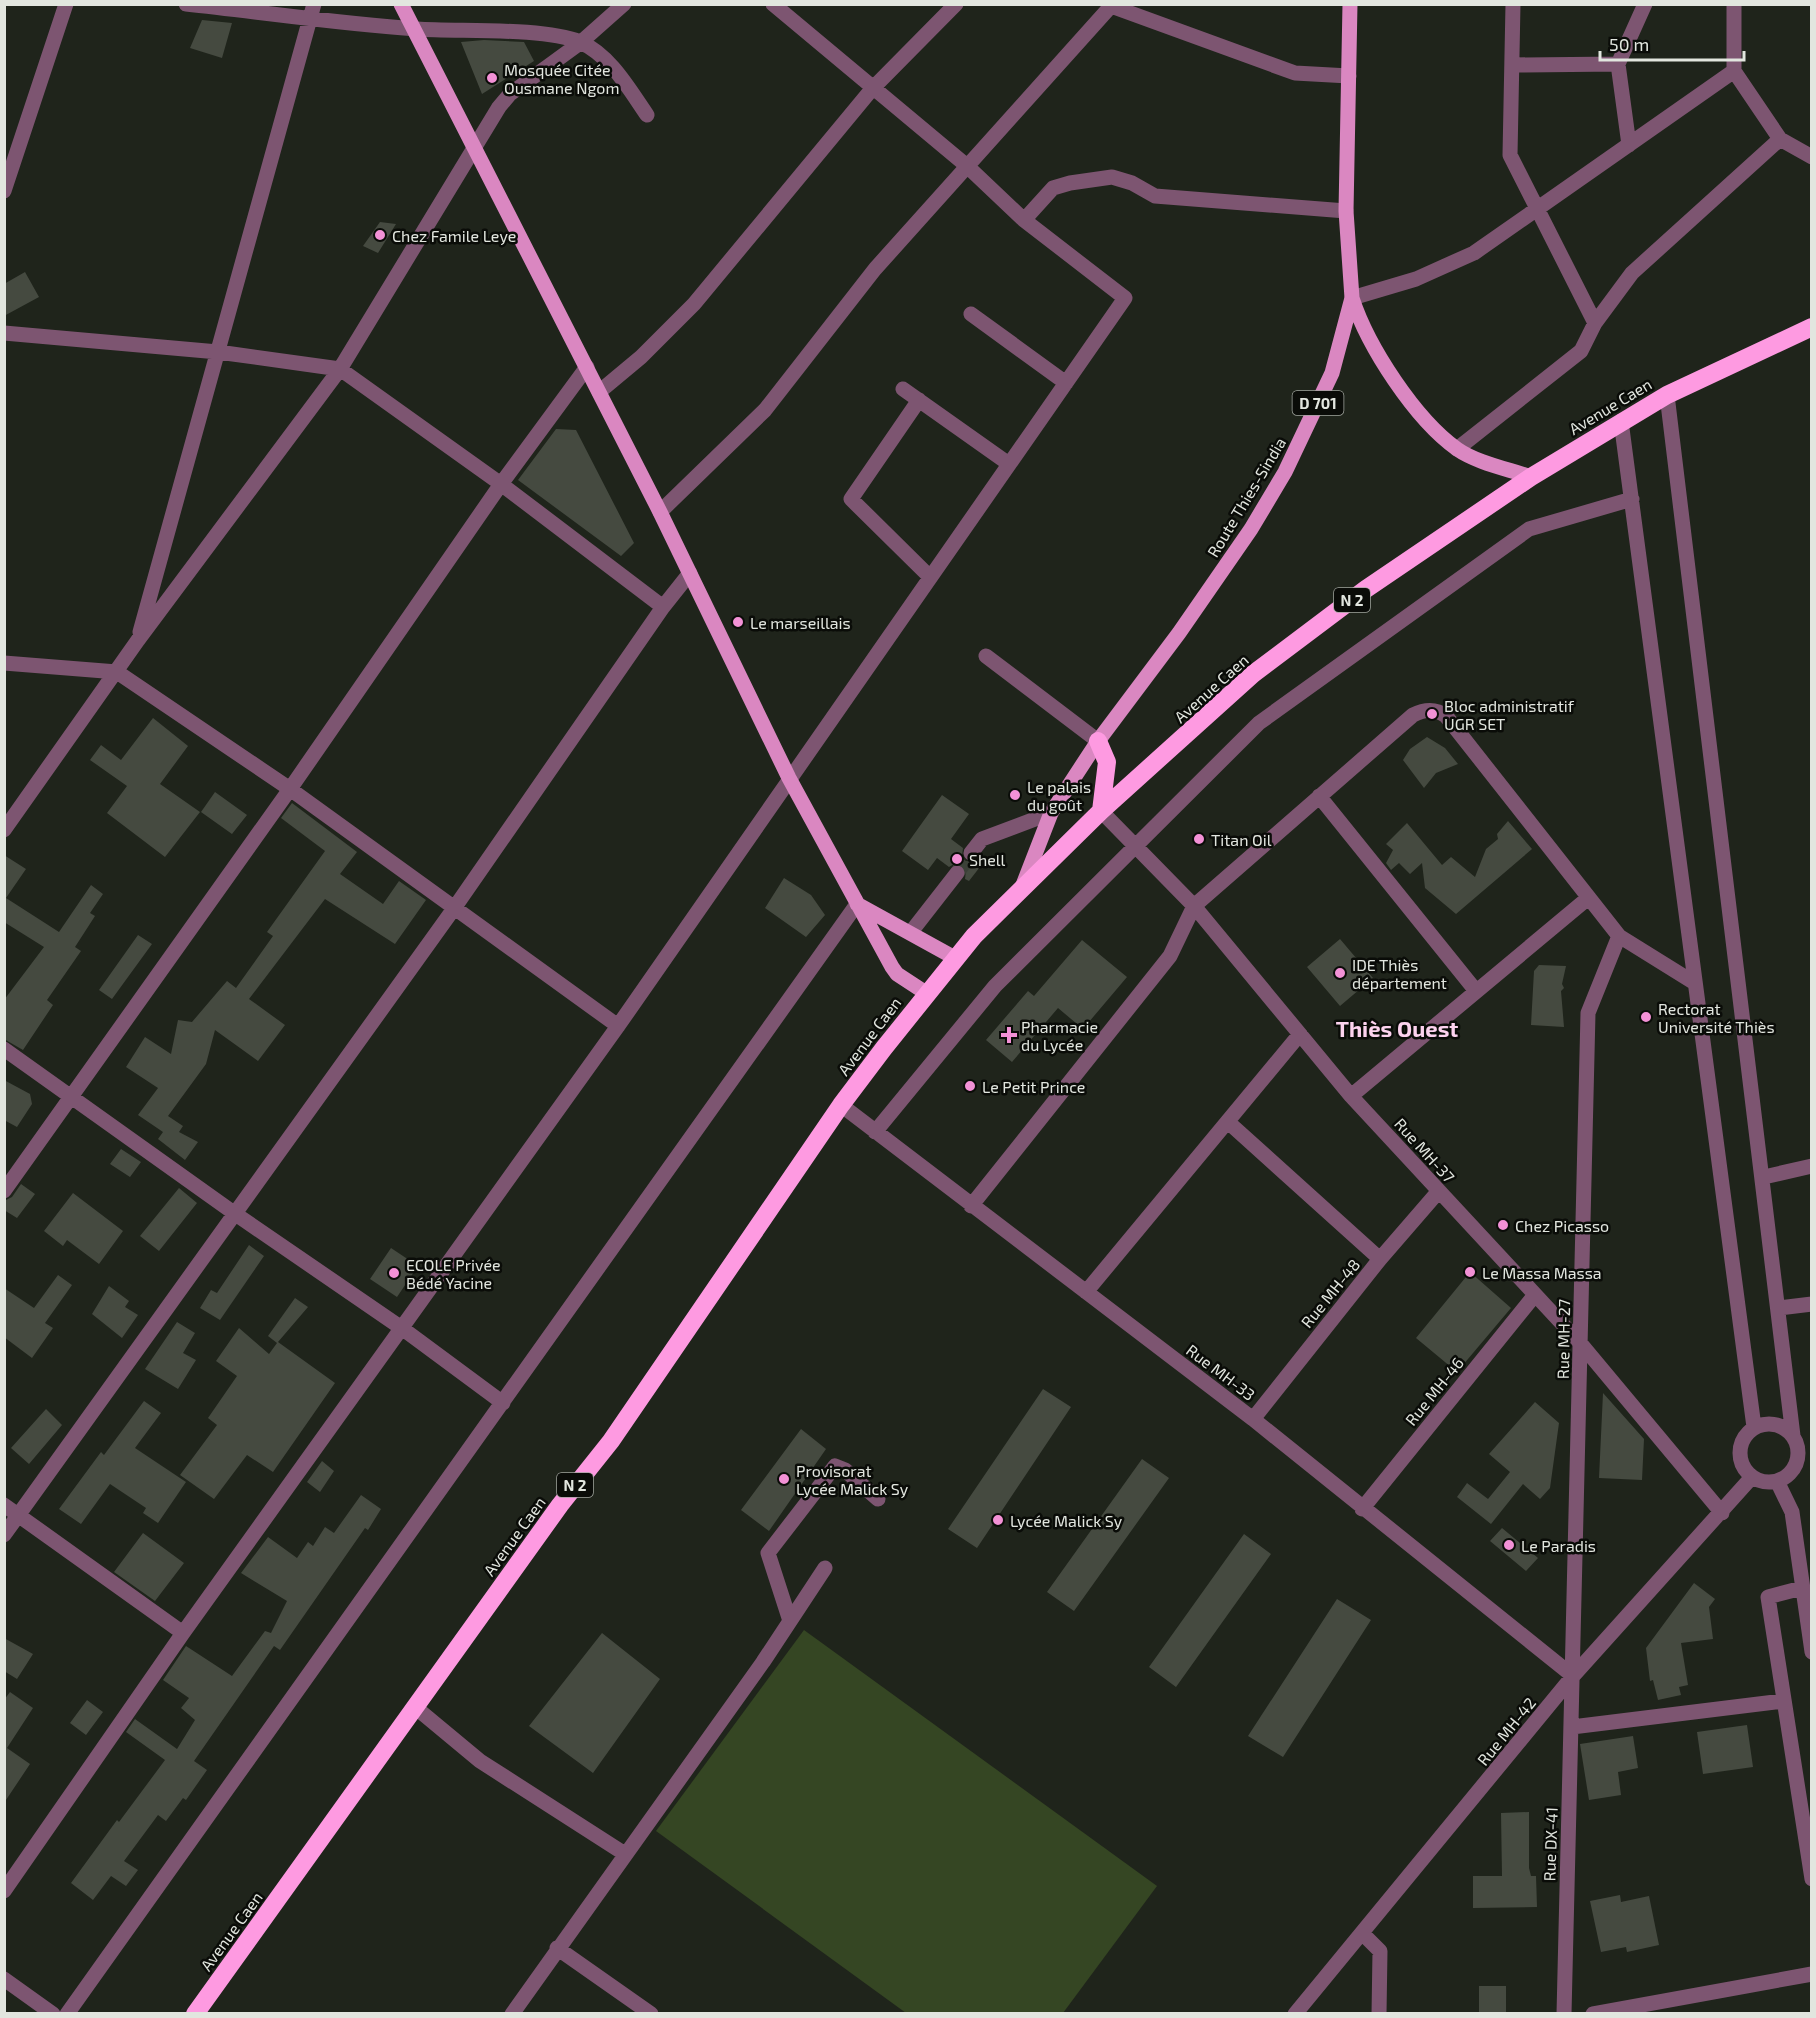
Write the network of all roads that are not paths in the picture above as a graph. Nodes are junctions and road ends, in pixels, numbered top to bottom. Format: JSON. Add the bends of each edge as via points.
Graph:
{"nodes":[{"id":1,"x":66,"y":4,"type":"edge"},
{"id":2,"x":186,"y":4,"type":"edge"},
{"id":3,"x":401,"y":4,"type":"edge"},
{"id":4,"x":624,"y":4,"type":"edge"},
{"id":5,"x":773,"y":4,"type":"edge"},
{"id":6,"x":956,"y":4,"type":"edge"},
{"id":7,"x":1350,"y":4,"type":"edge"},
{"id":8,"x":1513,"y":4,"type":"edge"},
{"id":9,"x":1645,"y":4,"type":"edge"},
{"id":10,"x":1734,"y":4,"type":"edge"},
{"id":11,"x":312,"y":10,"type":"edge"},
{"id":12,"x":413,"y":28,"type":"junction"},
{"id":13,"x":580,"y":43,"type":"junction"},
{"id":14,"x":1618,"y":64,"type":"junction"},
{"id":15,"x":1512,"y":65,"type":"junction"},
{"id":16,"x":1734,"y":71,"type":"junction"},
{"id":17,"x":1349,"y":76,"type":"junction"},
{"id":18,"x":872,"y":89,"type":"junction"},
{"id":19,"x":647,"y":115,"type":"dead end"},
{"id":20,"x":1780,"y":140,"type":"junction"},
{"id":21,"x":1629,"y":145,"type":"junction"},
{"id":22,"x":476,"y":149,"type":"junction"},
{"id":23,"x":1812,"y":157,"type":"edge"},
{"id":24,"x":967,"y":166,"type":"junction"},
{"id":25,"x":4,"y":191,"type":"edge"},
{"id":26,"x":1536,"y":209,"type":"junction"},
{"id":27,"x":1346,"y":211,"type":"junction"},
{"id":28,"x":1024,"y":219,"type":"junction"},
{"id":29,"x":1352,"y":298,"type":"junction"},
{"id":30,"x":971,"y":314,"type":"dead end"},
{"id":31,"x":1595,"y":323,"type":"junction"},
{"id":32,"x":1812,"y":327,"type":"edge"},
{"id":33,"x":4,"y":333,"type":"edge"},
{"id":34,"x":218,"y":352,"type":"junction"},
{"id":35,"x":587,"y":367,"type":"junction"},
{"id":36,"x":340,"y":369,"type":"junction"},
{"id":37,"x":1066,"y":383,"type":"junction"},
{"id":38,"x":903,"y":389,"type":"dead end"},
{"id":39,"x":599,"y":392,"type":"junction"},
{"id":40,"x":1667,"y":395,"type":"junction"},
{"id":41,"x":919,"y":400,"type":"junction"},
{"id":42,"x":1621,"y":422,"type":"junction"},
{"id":43,"x":1457,"y":449,"type":"junction"},
{"id":44,"x":1009,"y":464,"type":"junction"},
{"id":45,"x":1531,"y":477,"type":"junction"},
{"id":46,"x":501,"y":484,"type":"junction"},
{"id":47,"x":1632,"y":499,"type":"junction"},
{"id":48,"x":660,"y":512,"type":"junction"},
{"id":49,"x":690,"y":573,"type":"junction"},
{"id":50,"x":930,"y":577,"type":"junction"},
{"id":51,"x":663,"y":607,"type":"junction"},
{"id":52,"x":138,"y":640,"type":"junction"},
{"id":53,"x":986,"y":656,"type":"dead end"},
{"id":54,"x":4,"y":663,"type":"edge"},
{"id":55,"x":117,"y":672,"type":"junction"},
{"id":56,"x":1098,"y":741,"type":"junction"},
{"id":57,"x":789,"y":778,"type":"junction"},
{"id":58,"x":291,"y":789,"type":"junction"},
{"id":59,"x":1319,"y":796,"type":"junction"},
{"id":60,"x":1101,"y":811,"type":"junction"},
{"id":61,"x":1051,"y":813,"type":"junction"},
{"id":62,"x":4,"y":830,"type":"edge"},
{"id":63,"x":1135,"y":846,"type":"junction"},
{"id":64,"x":971,"y":854,"type":"tunnel mouth"},
{"id":65,"x":957,"y":873,"type":"tunnel mouth"},
{"id":66,"x":1023,"y":885,"type":"junction"},
{"id":67,"x":1587,"y":899,"type":"junction"},
{"id":68,"x":857,"y":904,"type":"junction"},
{"id":69,"x":1194,"y":906,"type":"junction"},
{"id":70,"x":455,"y":907,"type":"junction"},
{"id":71,"x":911,"y":932,"type":"junction"},
{"id":72,"x":1619,"y":936,"type":"junction"},
{"id":73,"x":955,"y":958,"type":"junction"},
{"id":74,"x":1693,"y":982,"type":"junction"},
{"id":75,"x":1476,"y":991,"type":"junction"},
{"id":76,"x":926,"y":993,"type":"junction"},
{"id":77,"x":618,"y":1026,"type":"junction"},
{"id":78,"x":1300,"y":1034,"type":"junction"},
{"id":79,"x":4,"y":1049,"type":"edge"},
{"id":80,"x":1351,"y":1095,"type":"junction"},
{"id":81,"x":72,"y":1096,"type":"junction"},
{"id":82,"x":841,"y":1105,"type":"junction"},
{"id":83,"x":1228,"y":1122,"type":"junction"},
{"id":84,"x":875,"y":1132,"type":"junction"},
{"id":85,"x":1812,"y":1166,"type":"edge"},
{"id":86,"x":1764,"y":1177,"type":"junction"},
{"id":87,"x":4,"y":1191,"type":"edge"},
{"id":88,"x":1438,"y":1192,"type":"junction"},
{"id":89,"x":971,"y":1206,"type":"junction"},
{"id":90,"x":234,"y":1213,"type":"junction"},
{"id":91,"x":1380,"y":1259,"type":"junction"},
{"id":92,"x":1086,"y":1292,"type":"junction"},
{"id":93,"x":1534,"y":1296,"type":"junction"},
{"id":94,"x":1812,"y":1304,"type":"edge"},
{"id":95,"x":1779,"y":1308,"type":"junction"},
{"id":96,"x":403,"y":1329,"type":"junction"},
{"id":97,"x":1581,"y":1344,"type":"junction"},
{"id":98,"x":503,"y":1403,"type":"junction"},
{"id":99,"x":1252,"y":1419,"type":"junction"},
{"id":100,"x":1754,"y":1427,"type":"junction"},
{"id":101,"x":1793,"y":1436,"type":"junction"},
{"id":102,"x":1752,"y":1477,"type":"junction"},
{"id":103,"x":1777,"y":1481,"type":"junction"},
{"id":104,"x":878,"y":1499,"type":"dead end"},
{"id":105,"x":4,"y":1505,"type":"edge"},
{"id":106,"x":1362,"y":1509,"type":"junction"},
{"id":107,"x":1722,"y":1513,"type":"junction"},
{"id":108,"x":19,"y":1515,"type":"junction"},
{"id":109,"x":4,"y":1535,"type":"edge"},
{"id":110,"x":1804,"y":1546,"type":"edge"},
{"id":111,"x":825,"y":1568,"type":"dead end"},
{"id":112,"x":1802,"y":1588,"type":"junction"},
{"id":113,"x":790,"y":1621,"type":"junction"},
{"id":114,"x":183,"y":1633,"type":"junction"},
{"id":115,"x":1812,"y":1652,"type":"edge"},
{"id":116,"x":1573,"y":1676,"type":"junction"},
{"id":117,"x":1783,"y":1701,"type":"junction"},
{"id":118,"x":415,"y":1707,"type":"junction"},
{"id":119,"x":1572,"y":1727,"type":"junction"},
{"id":120,"x":625,"y":1854,"type":"junction"},
{"id":121,"x":1812,"y":1879,"type":"edge"},
{"id":122,"x":4,"y":1892,"type":"edge"},
{"id":123,"x":1364,"y":1934,"type":"junction"},
{"id":124,"x":557,"y":1948,"type":"junction"},
{"id":125,"x":1812,"y":1974,"type":"edge"},
{"id":126,"x":4,"y":1979,"type":"edge"},
{"id":127,"x":53,"y":2013,"type":"edge"},
{"id":128,"x":67,"y":2013,"type":"edge"},
{"id":129,"x":195,"y":2013,"type":"edge"},
{"id":130,"x":512,"y":2013,"type":"edge"},
{"id":131,"x":651,"y":2013,"type":"edge"},
{"id":132,"x":1295,"y":2013,"type":"edge"},
{"id":133,"x":1379,"y":2013,"type":"edge"},
{"id":134,"x":1564,"y":2013,"type":"edge"},
{"id":135,"x":1593,"y":2013,"type":"edge"}],
"edges":[{"from":1,"to":25,"type":"street"},
{"from":2,"to":11,"type":"street"},
{"from":3,"to":12,"type":"main road"},
{"from":4,"to":13,"type":"street"},
{"from":5,"to":18,"type":"street"},
{"from":6,"to":18,"type":"street"},
{"from":7,"to":17,"type":"main road","name":"Route Thies-Sindia","number":"D 701"},
{"from":8,"to":15,"type":"street"},
{"from":9,"to":14,"type":"street"},
{"from":10,"to":16,"type":"street"},
{"from":11,"to":12,"type":"street"},
{"from":11,"to":34,"type":"street"},
{"from":12,"to":13,"type":"street","via":[[539,34]]},
{"from":12,"to":22,"type":"main road"},
{"from":13,"to":19,"type":"street","via":[[613,68]]},
{"from":13,"to":22,"type":"street","via":[[510,94],[499,106]]},
{"from":14,"to":15,"type":"street"},
{"from":14,"to":21,"type":"street"},
{"from":15,"to":26,"type":"street","via":[[1510,155]]},
{"from":16,"to":20,"type":"street"},
{"from":16,"to":21,"type":"street"},
{"from":17,"to":24,"type":"street","via":[[1295,73],[1111,6]]},
{"from":17,"to":27,"type":"main road","name":"Route Thies-Sindia","number":"D 701"},
{"from":18,"to":24,"type":"street"},
{"from":18,"to":39,"type":"street","via":[[694,304]]},
{"from":20,"to":23,"type":"street"},
{"from":20,"to":31,"type":"street","via":[[1632,273]]},
{"from":21,"to":26,"type":"street"},
{"from":22,"to":35,"type":"main road"},
{"from":22,"to":36,"type":"street"},
{"from":24,"to":28,"type":"street"},
{"from":24,"to":48,"type":"street","via":[[875,268],[765,410]]},
{"from":26,"to":29,"type":"street","via":[[1474,253],[1416,279]]},
{"from":26,"to":31,"type":"street"},
{"from":27,"to":28,"type":"street","via":[[1155,196],[1112,177],[1053,188]]},
{"from":27,"to":29,"type":"main road","name":"Route Thies-Sindia","number":"D 701"},
{"from":28,"to":37,"type":"street","via":[[1125,298]]},
{"from":29,"to":43,"type":"main road","via":[[1359,320],[1398,385]]},
{"from":29,"to":56,"type":"main road","name":"Route Thies-Sindia","number":"D 701","via":[[1332,373],[1285,472],[1214,584]]},
{"from":30,"to":37,"type":"street"},
{"from":31,"to":43,"type":"street","via":[[1581,351],[1562,369]]},
{"from":32,"to":40,"type":"highway","name":"Avenue Caen","number":"N 2"},
{"from":33,"to":34,"type":"street"},
{"from":34,"to":36,"type":"street"},
{"from":34,"to":52,"type":"street"},
{"from":35,"to":39,"type":"main road"},
{"from":35,"to":46,"type":"street"},
{"from":36,"to":46,"type":"street"},
{"from":36,"to":52,"type":"street"},
{"from":37,"to":44,"type":"street"},
{"from":38,"to":41,"type":"street"},
{"from":39,"to":48,"type":"main road"},
{"from":40,"to":42,"type":"highway","name":"Avenue Caen","number":"N 2"},
{"from":40,"to":86,"type":"street"},
{"from":41,"to":44,"type":"street"},
{"from":41,"to":50,"type":"street","via":[[851,499]]},
{"from":42,"to":45,"type":"highway","name":"Avenue Caen","number":"N 2"},
{"from":42,"to":47,"type":"street"},
{"from":43,"to":45,"type":"main road"},
{"from":44,"to":50,"type":"street"},
{"from":45,"to":60,"type":"highway","name":"Avenue Caen","number":"N 2","via":[[1366,589],[1253,674]]},
{"from":46,"to":51,"type":"street"},
{"from":46,"to":58,"type":"street"},
{"from":47,"to":63,"type":"street","via":[[1529,529],[1259,723]]},
{"from":47,"to":74,"type":"street"},
{"from":48,"to":49,"type":"main road"},
{"from":49,"to":51,"type":"street"},
{"from":49,"to":57,"type":"main road"},
{"from":50,"to":57,"type":"street"},
{"from":51,"to":70,"type":"street"},
{"from":52,"to":55,"type":"street"},
{"from":53,"to":56,"type":"street"},
{"from":54,"to":55,"type":"street"},
{"from":55,"to":58,"type":"street"},
{"from":55,"to":62,"type":"street"},
{"from":56,"to":60,"type":"highway","via":[[1107,762]]},
{"from":56,"to":61,"type":"main road","name":"Route Thies-Sindia","number":"D 701"},
{"from":57,"to":68,"type":"main road"},
{"from":57,"to":77,"type":"street"},
{"from":58,"to":70,"type":"street"},
{"from":58,"to":81,"type":"street"},
{"from":59,"to":67,"type":"street","via":[[1413,715],[1424,710],[1441,712]]},
{"from":59,"to":69,"type":"street"},
{"from":59,"to":75,"type":"street"},
{"from":60,"to":63,"type":"street","name":"Rue MH-37"},
{"from":60,"to":66,"type":"highway","name":"Avenue Caen","number":"N 2"},
{"from":61,"to":64,"type":"street","via":[[982,839]]},
{"from":61,"to":66,"type":"main road","name":"Route Thies-Sindia","number":"D 701"},
{"from":63,"to":69,"type":"street","name":"Rue MH-37"},
{"from":63,"to":84,"type":"street","via":[[995,986]]},
{"from":65,"to":71,"type":"street"},
{"from":66,"to":73,"type":"highway","name":"Avenue Caen","number":"N 2"},
{"from":67,"to":72,"type":"street"},
{"from":67,"to":75,"type":"street"},
{"from":68,"to":71,"type":"main road"},
{"from":68,"to":76,"type":"main road","via":[[897,974]]},
{"from":68,"to":98,"type":"street"},
{"from":69,"to":78,"type":"street","name":"Rue MH-37"},
{"from":69,"to":89,"type":"street","via":[[1170,956]]},
{"from":70,"to":77,"type":"street"},
{"from":70,"to":90,"type":"street"},
{"from":71,"to":73,"type":"main road"},
{"from":72,"to":74,"type":"street"},
{"from":72,"to":97,"type":"street","name":"Rue MH-27","via":[[1588,1013]]},
{"from":73,"to":76,"type":"highway","name":"Avenue Caen","number":"N 2"},
{"from":74,"to":100,"type":"street"},
{"from":75,"to":80,"type":"street"},
{"from":76,"to":82,"type":"highway","name":"Avenue Caen","number":"N 2"},
{"from":77,"to":96,"type":"street"},
{"from":78,"to":80,"type":"street","name":"Rue MH-37"},
{"from":78,"to":83,"type":"street"},
{"from":79,"to":81,"type":"street"},
{"from":80,"to":88,"type":"street","name":"Rue MH-37"},
{"from":81,"to":87,"type":"street"},
{"from":81,"to":90,"type":"street"},
{"from":82,"to":84,"type":"street","name":"Rue MH-33"},
{"from":82,"to":118,"type":"highway","name":"Avenue Caen","number":"N 2","via":[[610,1441]]},
{"from":83,"to":91,"type":"street"},
{"from":83,"to":92,"type":"street"},
{"from":84,"to":89,"type":"street","name":"Rue MH-33"},
{"from":85,"to":86,"type":"street"},
{"from":86,"to":95,"type":"street"},
{"from":88,"to":91,"type":"street","name":"Rue MH-48"},
{"from":88,"to":93,"type":"street","name":"Rue MH-37"},
{"from":89,"to":92,"type":"street","name":"Rue MH-33"},
{"from":90,"to":96,"type":"street"},
{"from":90,"to":108,"type":"street"},
{"from":91,"to":99,"type":"street","name":"Rue MH-48"},
{"from":92,"to":99,"type":"street","name":"Rue MH-33"},
{"from":93,"to":97,"type":"street","name":"Rue MH-37"},
{"from":93,"to":106,"type":"street","name":"Rue MH-46"},
{"from":94,"to":95,"type":"street"},
{"from":95,"to":101,"type":"street"},
{"from":96,"to":98,"type":"street"},
{"from":96,"to":114,"type":"street"},
{"from":97,"to":107,"type":"street","name":"Rue MH-37"},
{"from":97,"to":116,"type":"street","name":"Rue MH-27"},
{"from":98,"to":128,"type":"street"},
{"from":99,"to":106,"type":"street","name":"Rue MH-33"},
{"from":100,"to":101,"type":"street","via":[[1768,1423],[1782,1426]]},
{"from":100,"to":102,"type":"street","via":[[1743,1437],[1739,1448],[1744,1470]]},
{"from":101,"to":103,"type":"street","via":[[1797,1463]]},
{"from":102,"to":103,"type":"street","via":[[1764,1482]]},
{"from":102,"to":107,"type":"street","name":"Rue MH-42"},
{"from":103,"to":110,"type":"street"},
{"from":104,"to":113,"type":"street","via":[[835,1466],[768,1553]]},
{"from":105,"to":108,"type":"street"},
{"from":106,"to":116,"type":"street","name":"Rue MH-33"},
{"from":107,"to":116,"type":"street","name":"Rue MH-42"},
{"from":108,"to":109,"type":"street"},
{"from":108,"to":114,"type":"street"},
{"from":110,"to":112,"type":"street"},
{"from":111,"to":113,"type":"street"},
{"from":112,"to":115,"type":"street"},
{"from":112,"to":117,"type":"street","via":[[1768,1597]]},
{"from":113,"to":120,"type":"street"},
{"from":114,"to":122,"type":"street"},
{"from":116,"to":119,"type":"street","name":"Rue DX-41"},
{"from":116,"to":123,"type":"street","name":"Rue MH-42"},
{"from":117,"to":119,"type":"street"},
{"from":117,"to":121,"type":"street"},
{"from":118,"to":120,"type":"street","via":[[480,1761]]},
{"from":118,"to":129,"type":"highway","name":"Avenue Caen","number":"N 2"},
{"from":119,"to":134,"type":"street","name":"Rue DX-41"},
{"from":120,"to":124,"type":"street"},
{"from":123,"to":132,"type":"street","name":"Rue MH-42"},
{"from":123,"to":133,"type":"street","via":[[1380,1951]]},
{"from":124,"to":130,"type":"street"},
{"from":124,"to":131,"type":"street"},
{"from":125,"to":135,"type":"street"},
{"from":126,"to":127,"type":"street"}]}
